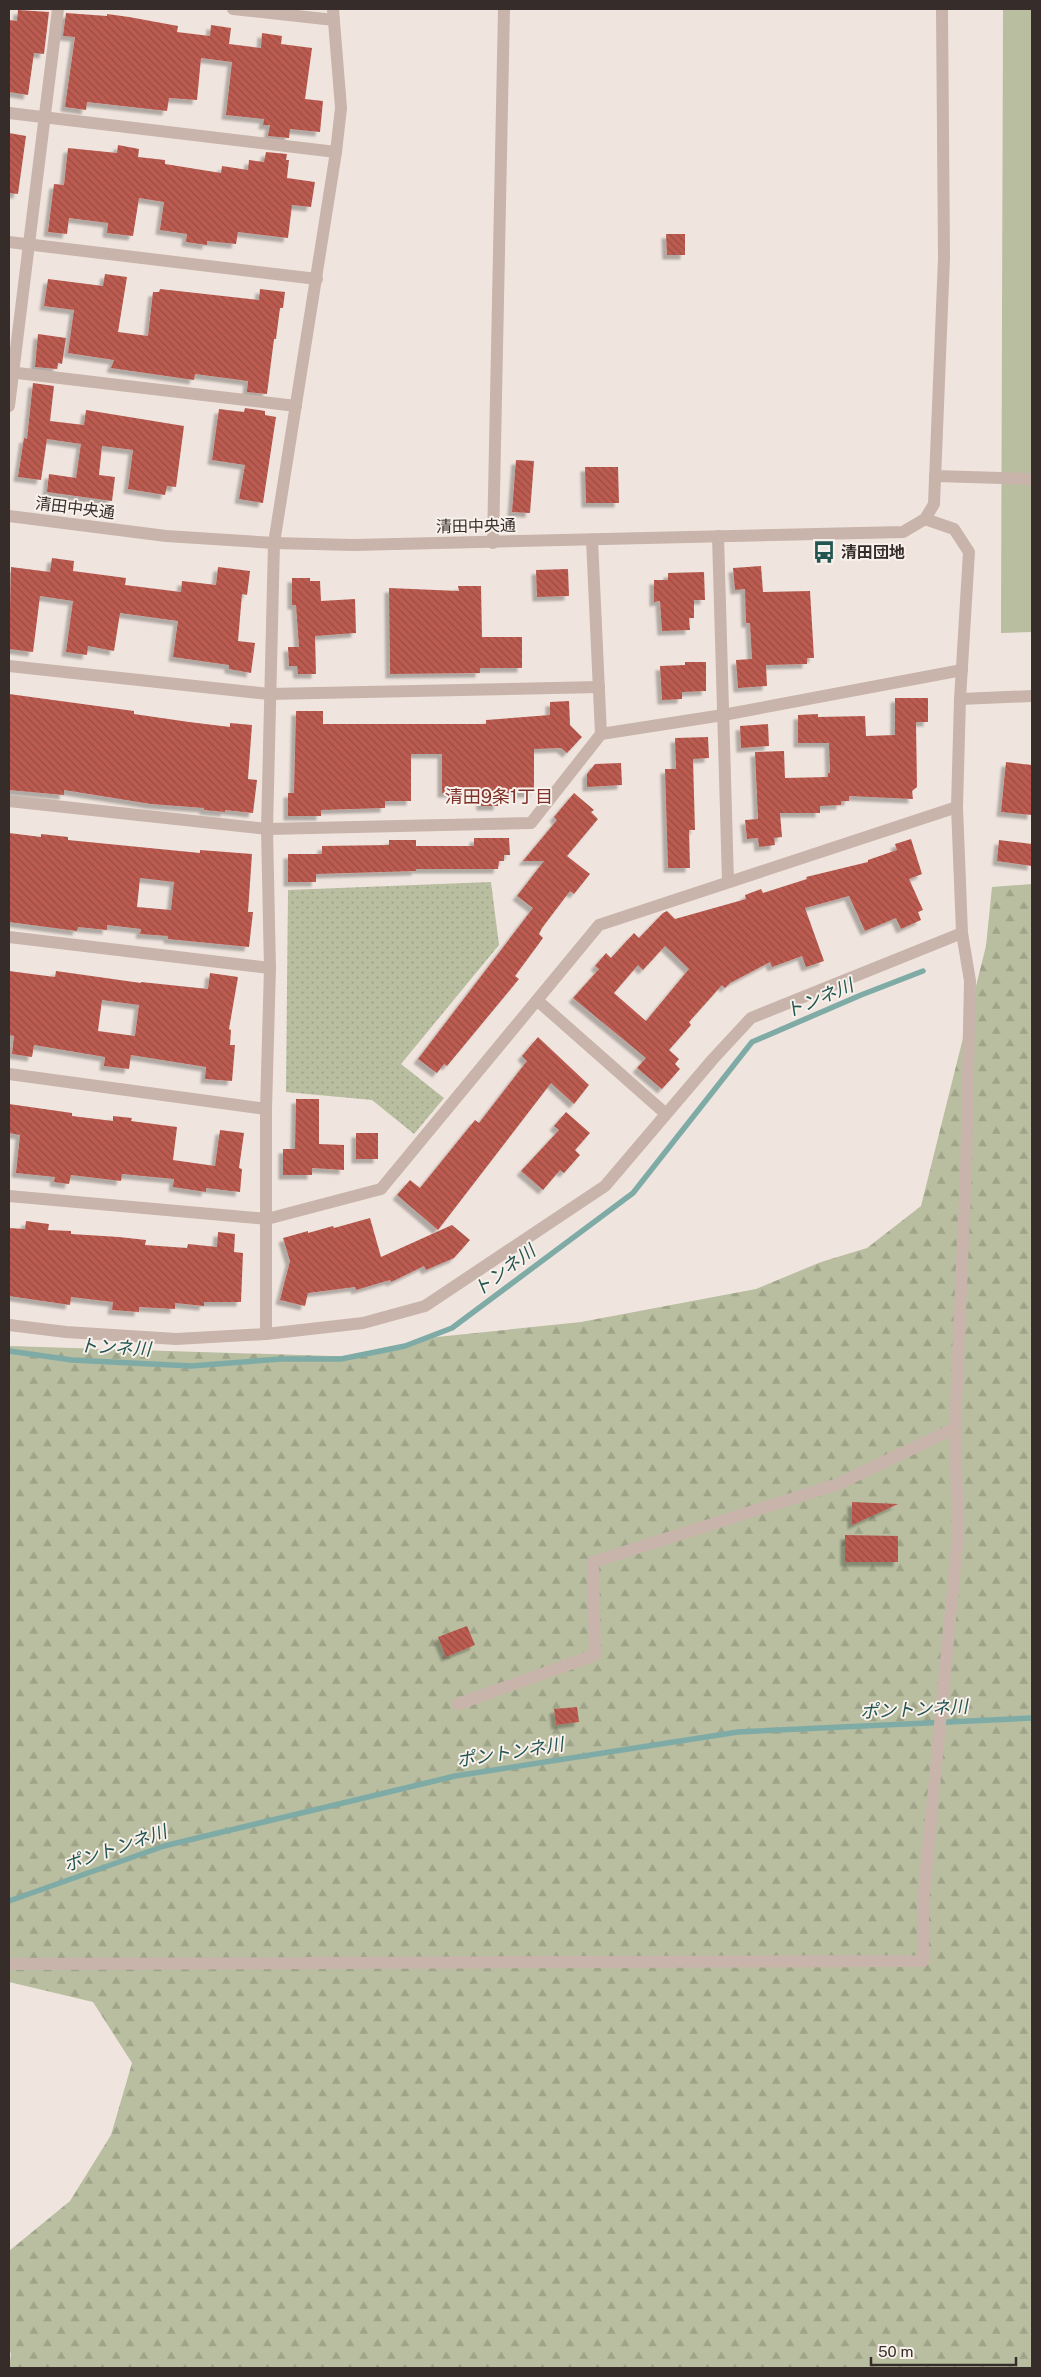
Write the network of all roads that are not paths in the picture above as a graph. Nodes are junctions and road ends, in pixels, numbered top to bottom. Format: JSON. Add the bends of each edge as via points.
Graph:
{"nodes":[{"id":1,"x":58,"y":9,"type":"edge"},
{"id":2,"x":233,"y":9,"type":"edge"},
{"id":3,"x":504,"y":9,"type":"edge"},
{"id":4,"x":942,"y":9,"type":"edge"},
{"id":5,"x":334,"y":14,"type":"edge"},
{"id":6,"x":9,"y":113,"type":"edge"},
{"id":7,"x":44,"y":117,"type":"junction"},
{"id":8,"x":336,"y":152,"type":"junction"},
{"id":9,"x":9,"y":242,"type":"edge"},
{"id":10,"x":28,"y":245,"type":"junction"},
{"id":11,"x":317,"y":280,"type":"junction"},
{"id":12,"x":11,"y":372,"type":"edge"},
{"id":13,"x":9,"y":406,"type":"edge"},
{"id":14,"x":296,"y":406,"type":"junction"},
{"id":15,"x":935,"y":476,"type":"junction"},
{"id":16,"x":1032,"y":479,"type":"edge"},
{"id":17,"x":9,"y":516,"type":"edge"},
{"id":18,"x":925,"y":519,"type":"junction"},
{"id":19,"x":718,"y":536,"type":"junction"},
{"id":20,"x":592,"y":540,"type":"junction"},
{"id":21,"x":274,"y":543,"type":"junction"},
{"id":22,"x":493,"y":543,"type":"junction"},
{"id":23,"x":9,"y":666,"type":"edge"},
{"id":24,"x":962,"y":670,"type":"junction"},
{"id":25,"x":600,"y":687,"type":"junction"},
{"id":26,"x":270,"y":694,"type":"junction"},
{"id":27,"x":1032,"y":696,"type":"edge"},
{"id":28,"x":960,"y":699,"type":"junction"},
{"id":29,"x":723,"y":715,"type":"junction"},
{"id":30,"x":601,"y":734,"type":"junction"},
{"id":31,"x":9,"y":801,"type":"edge"},
{"id":32,"x":957,"y":807,"type":"junction"},
{"id":33,"x":268,"y":829,"type":"junction"},
{"id":34,"x":728,"y":881,"type":"junction"},
{"id":35,"x":962,"y":933,"type":"junction"},
{"id":36,"x":9,"y":937,"type":"edge"},
{"id":37,"x":270,"y":968,"type":"junction"},
{"id":38,"x":538,"y":1001,"type":"junction"},
{"id":39,"x":9,"y":1074,"type":"edge"},
{"id":40,"x":266,"y":1109,"type":"junction"},
{"id":41,"x":666,"y":1114,"type":"junction"},
{"id":42,"x":9,"y":1196,"type":"edge"},
{"id":43,"x":267,"y":1219,"type":"junction"},
{"id":44,"x":9,"y":1325,"type":"edge"},
{"id":45,"x":266,"y":1334,"type":"junction"},
{"id":46,"x":955,"y":1428,"type":"junction"},
{"id":47,"x":458,"y":1704,"type":"dead end"},
{"id":48,"x":9,"y":1964,"type":"edge"}],
"edges":[{"from":1,"to":7,"type":"street"},
{"from":2,"to":5,"type":"street"},
{"from":3,"to":22,"type":"street"},
{"from":4,"to":15,"type":"street","via":[[944,258]]},
{"from":5,"to":8,"type":"street","via":[[340,108]]},
{"from":6,"to":7,"type":"street"},
{"from":7,"to":8,"type":"street"},
{"from":7,"to":10,"type":"street"},
{"from":8,"to":11,"type":"street"},
{"from":9,"to":10,"type":"street"},
{"from":10,"to":11,"type":"street"},
{"from":10,"to":12,"type":"street"},
{"from":11,"to":14,"type":"street"},
{"from":12,"to":13,"type":"street"},
{"from":12,"to":14,"type":"street"},
{"from":14,"to":21,"type":"street"},
{"from":15,"to":16,"type":"street"},
{"from":15,"to":18,"type":"street","name":"清田中央通","via":[[934,504]]},
{"from":17,"to":21,"type":"street","name":"清田中央通","via":[[166,536]]},
{"from":18,"to":19,"type":"street","name":"清田中央通","via":[[903,532]]},
{"from":18,"to":24,"type":"street","via":[[954,529],[969,552]]},
{"from":19,"to":20,"type":"street","name":"清田中央通"},
{"from":19,"to":29,"type":"street"},
{"from":20,"to":22,"type":"street","name":"清田中央通"},
{"from":20,"to":25,"type":"street"},
{"from":21,"to":22,"type":"street","name":"清田中央通"},
{"from":21,"to":26,"type":"street"},
{"from":23,"to":26,"type":"street"},
{"from":24,"to":28,"type":"street"},
{"from":24,"to":29,"type":"street"},
{"from":25,"to":26,"type":"street"},
{"from":25,"to":30,"type":"street"},
{"from":26,"to":33,"type":"street"},
{"from":27,"to":28,"type":"street"},
{"from":28,"to":32,"type":"street"},
{"from":29,"to":30,"type":"street"},
{"from":29,"to":34,"type":"street"},
{"from":30,"to":33,"type":"street","via":[[531,823]]},
{"from":31,"to":33,"type":"street"},
{"from":32,"to":34,"type":"street"},
{"from":32,"to":35,"type":"street"},
{"from":33,"to":37,"type":"street"},
{"from":34,"to":38,"type":"street","via":[[600,924]]},
{"from":35,"to":41,"type":"street","via":[[751,1018]]},
{"from":35,"to":46,"type":"street","via":[[970,981]]},
{"from":36,"to":37,"type":"street"},
{"from":37,"to":40,"type":"street"},
{"from":38,"to":41,"type":"street"},
{"from":38,"to":43,"type":"street","via":[[381,1188]]},
{"from":39,"to":40,"type":"street"},
{"from":40,"to":43,"type":"street"},
{"from":41,"to":45,"type":"street","via":[[605,1186],[425,1306],[363,1324]]},
{"from":42,"to":43,"type":"street"},
{"from":43,"to":45,"type":"street"},
{"from":44,"to":45,"type":"street","via":[[176,1339]]},
{"from":46,"to":47,"type":"street","via":[[838,1484],[593,1562],[595,1655]]},
{"from":46,"to":48,"type":"street","via":[[958,1535],[924,1903],[923,1961]]}]}
